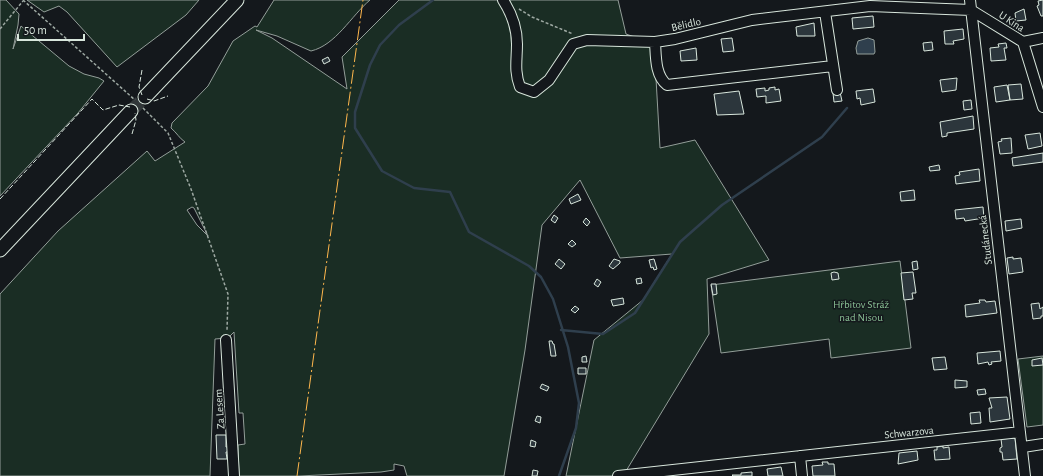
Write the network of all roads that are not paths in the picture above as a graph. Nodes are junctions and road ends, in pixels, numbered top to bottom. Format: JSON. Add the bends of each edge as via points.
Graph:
{"nodes":[{"id":1,"x":237,"y":0,"type":"edge"},
{"id":2,"x":503,"y":0,"type":"edge"},
{"id":3,"x":971,"y":5,"type":"edge"},
{"id":4,"x":825,"y":12,"type":"junction"},
{"id":5,"x":1043,"y":38,"type":"edge"},
{"id":6,"x":655,"y":42,"type":"junction"},
{"id":7,"x":1023,"y":42,"type":"junction"},
{"id":8,"x":833,"y":66,"type":"junction"},
{"id":9,"x":837,"y":90,"type":"dead end"},
{"id":10,"x":145,"y":97,"type":"tunnel mouth"},
{"id":11,"x":1043,"y":107,"type":"edge"},
{"id":12,"x":131,"y":111,"type":"tunnel mouth"},
{"id":13,"x":0,"y":250,"type":"edge"},
{"id":14,"x":226,"y":340,"type":"road end"},
{"id":15,"x":1020,"y":432,"type":"junction"},
{"id":16,"x":1043,"y":444,"type":"edge"},
{"id":17,"x":1023,"y":447,"type":"junction"},
{"id":18,"x":800,"y":456,"type":"junction"},
{"id":19,"x":679,"y":473,"type":"edge"},
{"id":20,"x":234,"y":476,"type":"edge"},
{"id":21,"x":618,"y":476,"type":"edge"},
{"id":22,"x":802,"y":476,"type":"edge"},
{"id":23,"x":1025,"y":476,"type":"edge"}],
"edges":[{"from":1,"to":10,"type":"main road"},
{"from":2,"to":6,"type":"street","name":"Bělidlo","via":[[513,16],[517,42],[516,76],[520,87],[534,92],[549,80],[573,44],[587,40]]},
{"from":3,"to":4,"type":"street","name":"Bělidlo","via":[[870,6]]},
{"from":3,"to":7,"type":"street","name":"U Kina"},
{"from":3,"to":15,"type":"street","name":"Studánecká"},
{"from":4,"to":6,"type":"street","name":"Bělidlo","via":[[752,20]]},
{"from":4,"to":8,"type":"street"},
{"from":5,"to":7,"type":"street"},
{"from":6,"to":8,"type":"street","via":[[658,71],[661,80],[667,85]]},
{"from":7,"to":11,"type":"street","name":"U Kina"},
{"from":8,"to":9,"type":"street"},
{"from":12,"to":13,"type":"main road"},
{"from":14,"to":20,"type":"street","name":"Za Lesem"},
{"from":15,"to":17,"type":"street","name":"Studánecká"},
{"from":15,"to":18,"type":"street","name":"Schwarzova"},
{"from":16,"to":17,"type":"street"},
{"from":17,"to":23,"type":"street","name":"Studánecká"},
{"from":18,"to":19,"type":"street","name":"Schwarzova"},
{"from":18,"to":22,"type":"street"},
{"from":19,"to":21,"type":"street","name":"Schwarzova"}]}
